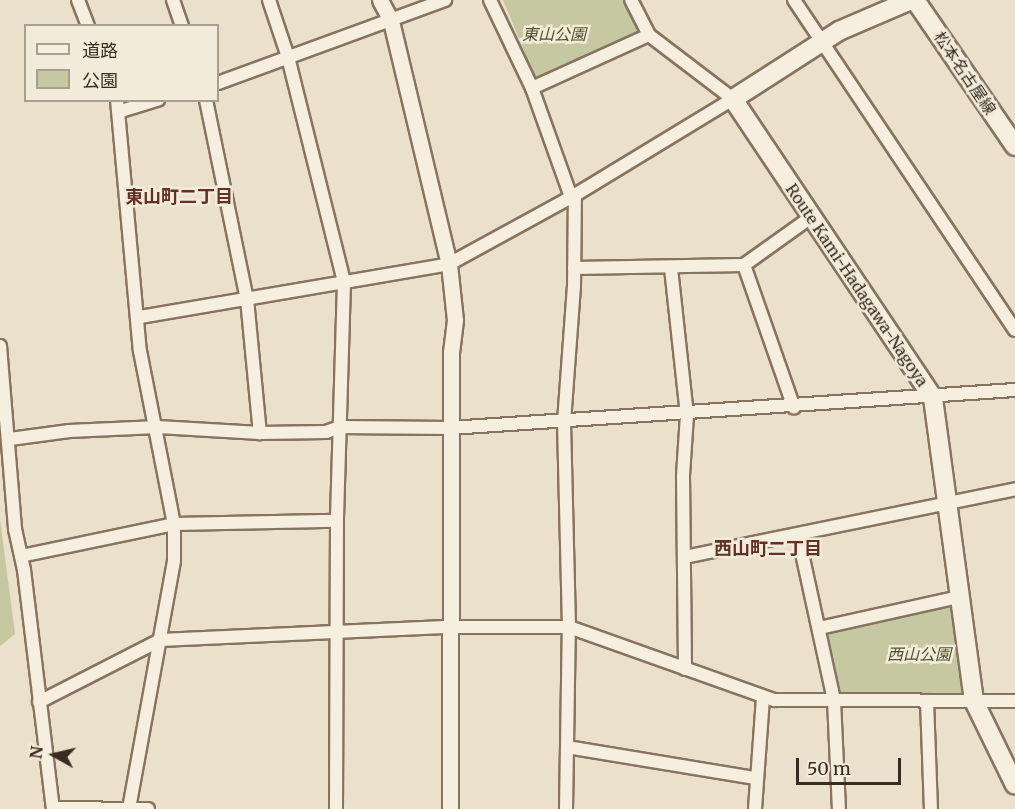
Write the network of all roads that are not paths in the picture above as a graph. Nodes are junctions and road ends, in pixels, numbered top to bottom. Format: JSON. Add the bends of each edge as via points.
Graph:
{"nodes":[{"id":1,"x":78,"y":0,"type":"edge"},
{"id":2,"x":173,"y":0,"type":"edge"},
{"id":3,"x":269,"y":0,"type":"edge"},
{"id":4,"x":380,"y":0,"type":"edge"},
{"id":5,"x":445,"y":0,"type":"edge"},
{"id":6,"x":490,"y":0,"type":"edge"},
{"id":7,"x":631,"y":0,"type":"edge"},
{"id":8,"x":794,"y":0,"type":"edge"},
{"id":9,"x":910,"y":0,"type":"edge"},
{"id":10,"x":915,"y":0,"type":"edge"},
{"id":11,"x":928,"y":0,"type":"edge"},
{"id":12,"x":391,"y":21,"type":"junction"},
{"id":13,"x":87,"y":24,"type":"edge"},
{"id":14,"x":181,"y":24,"type":"edge"},
{"id":15,"x":649,"y":35,"type":"junction"},
{"id":16,"x":822,"y":42,"type":"junction"},
{"id":17,"x":288,"y":57,"type":"junction"},
{"id":18,"x":219,"y":83,"type":"edge"},
{"id":19,"x":532,"y":88,"type":"junction"},
{"id":20,"x":733,"y":99,"type":"junction"},
{"id":21,"x":145,"y":102,"type":"edge"},
{"id":22,"x":206,"y":102,"type":"edge"},
{"id":23,"x":119,"y":106,"type":"edge"},
{"id":24,"x":1015,"y":128,"type":"edge"},
{"id":25,"x":1015,"y":146,"type":"edge"},
{"id":26,"x":573,"y":196,"type":"junction"},
{"id":27,"x":810,"y":218,"type":"junction"},
{"id":28,"x":449,"y":264,"type":"junction"},
{"id":29,"x":744,"y":265,"type":"junction"},
{"id":30,"x":574,"y":268,"type":"junction"},
{"id":31,"x":671,"y":268,"type":"junction"},
{"id":32,"x":344,"y":282,"type":"junction"},
{"id":33,"x":247,"y":299,"type":"junction"},
{"id":34,"x":140,"y":317,"type":"junction"},
{"id":35,"x":1015,"y":330,"type":"edge"},
{"id":36,"x":0,"y":346,"type":"edge"},
{"id":37,"x":1015,"y":390,"type":"edge"},
{"id":38,"x":933,"y":398,"type":"junction"},
{"id":39,"x":794,"y":408,"type":"junction"},
{"id":40,"x":687,"y":415,"type":"junction"},
{"id":41,"x":564,"y":422,"type":"junction"},
{"id":42,"x":158,"y":427,"type":"junction"},
{"id":43,"x":340,"y":427,"type":"junction"},
{"id":44,"x":450,"y":428,"type":"junction"},
{"id":45,"x":260,"y":433,"type":"junction"},
{"id":46,"x":10,"y":439,"type":"junction"},
{"id":47,"x":1015,"y":489,"type":"edge"},
{"id":48,"x":945,"y":504,"type":"junction"},
{"id":49,"x":337,"y":521,"type":"junction"},
{"id":50,"x":174,"y":524,"type":"junction"},
{"id":51,"x":798,"y":535,"type":"junction"},
{"id":52,"x":21,"y":555,"type":"junction"},
{"id":53,"x":685,"y":557,"type":"junction"},
{"id":54,"x":959,"y":597,"type":"junction"},
{"id":55,"x":450,"y":627,"type":"junction"},
{"id":56,"x":569,"y":627,"type":"junction"},
{"id":57,"x":819,"y":628,"type":"junction"},
{"id":58,"x":338,"y":631,"type":"junction"},
{"id":59,"x":160,"y":640,"type":"junction"},
{"id":60,"x":685,"y":669,"type":"junction"},
{"id":61,"x":763,"y":697,"type":"junction"},
{"id":62,"x":834,"y":700,"type":"junction"},
{"id":63,"x":927,"y":700,"type":"junction"},
{"id":64,"x":974,"y":701,"type":"junction"},
{"id":65,"x":1015,"y":701,"type":"edge"},
{"id":66,"x":39,"y":702,"type":"junction"},
{"id":67,"x":567,"y":747,"type":"junction"},
{"id":68,"x":755,"y":778,"type":"junction"},
{"id":69,"x":1015,"y":785,"type":"edge"},
{"id":70,"x":124,"y":808,"type":"edge"},
{"id":71,"x":53,"y":809,"type":"edge"},
{"id":72,"x":148,"y":809,"type":"edge"},
{"id":73,"x":336,"y":809,"type":"edge"},
{"id":74,"x":450,"y":809,"type":"edge"},
{"id":75,"x":566,"y":809,"type":"edge"},
{"id":76,"x":755,"y":809,"type":"edge"},
{"id":77,"x":839,"y":809,"type":"edge"},
{"id":78,"x":931,"y":809,"type":"edge"}],
"edges":[{"from":1,"to":13,"type":"street"},
{"from":2,"to":14,"type":"street"},
{"from":3,"to":17,"type":"street"},
{"from":4,"to":12,"type":"street"},
{"from":5,"to":12,"type":"street"},
{"from":6,"to":19,"type":"street"},
{"from":7,"to":15,"type":"street"},
{"from":8,"to":16,"type":"street"},
{"from":9,"to":16,"type":"main road"},
{"from":10,"to":25,"type":"main road","name":"松本名古屋線"},
{"from":11,"to":24,"type":"main road"},
{"from":12,"to":17,"type":"street"},
{"from":12,"to":28,"type":"street"},
{"from":15,"to":19,"type":"street"},
{"from":15,"to":20,"type":"street"},
{"from":16,"to":20,"type":"main road"},
{"from":16,"to":35,"type":"street"},
{"from":17,"to":18,"type":"street"},
{"from":17,"to":32,"type":"street"},
{"from":19,"to":26,"type":"street"},
{"from":20,"to":26,"type":"street"},
{"from":20,"to":27,"type":"main road","name":"Route Kami-Hadagawa-Nagoya"},
{"from":21,"to":23,"type":"street"},
{"from":22,"to":33,"type":"street"},
{"from":23,"to":34,"type":"street"},
{"from":26,"to":28,"type":"street"},
{"from":26,"to":30,"type":"street"},
{"from":27,"to":29,"type":"street"},
{"from":27,"to":38,"type":"main road","name":"Route Kami-Hadagawa-Nagoya"},
{"from":28,"to":32,"type":"street"},
{"from":28,"to":44,"type":"street","via":[[455,320]]},
{"from":29,"to":31,"type":"street"},
{"from":29,"to":39,"type":"street"},
{"from":30,"to":31,"type":"street"},
{"from":30,"to":41,"type":"street"},
{"from":31,"to":40,"type":"street"},
{"from":32,"to":33,"type":"street"},
{"from":32,"to":43,"type":"street"},
{"from":33,"to":34,"type":"street"},
{"from":33,"to":45,"type":"street"},
{"from":34,"to":42,"type":"street","via":[[141,351]]},
{"from":36,"to":46,"type":"street"},
{"from":37,"to":38,"type":"street"},
{"from":38,"to":39,"type":"street"},
{"from":38,"to":48,"type":"main road","name":"Route Kami-Hadagawa-Nagoya"},
{"from":39,"to":40,"type":"street"},
{"from":40,"to":41,"type":"street"},
{"from":40,"to":53,"type":"street","via":[[683,476]]},
{"from":41,"to":44,"type":"street"},
{"from":41,"to":56,"type":"street"},
{"from":42,"to":45,"type":"street"},
{"from":42,"to":46,"type":"street","via":[[69,431]]},
{"from":42,"to":50,"type":"street"},
{"from":43,"to":44,"type":"street"},
{"from":43,"to":45,"type":"street","via":[[326,432]]},
{"from":43,"to":49,"type":"street"},
{"from":44,"to":55,"type":"street"},
{"from":46,"to":52,"type":"street","via":[[15,529]]},
{"from":47,"to":48,"type":"street"},
{"from":48,"to":51,"type":"street"},
{"from":48,"to":54,"type":"main road","name":"Route Kami-Hadagawa-Nagoya"},
{"from":49,"to":50,"type":"street"},
{"from":49,"to":58,"type":"street"},
{"from":50,"to":52,"type":"street"},
{"from":50,"to":59,"type":"street","via":[[174,561]]},
{"from":51,"to":53,"type":"street"},
{"from":51,"to":57,"type":"street"},
{"from":52,"to":66,"type":"street"},
{"from":53,"to":60,"type":"street"},
{"from":54,"to":57,"type":"street"},
{"from":54,"to":64,"type":"main road","name":"Route Kami-Hadagawa-Nagoya"},
{"from":55,"to":56,"type":"street"},
{"from":55,"to":58,"type":"street"},
{"from":55,"to":74,"type":"street"},
{"from":56,"to":60,"type":"street"},
{"from":56,"to":67,"type":"street"},
{"from":57,"to":62,"type":"street"},
{"from":58,"to":59,"type":"street"},
{"from":58,"to":73,"type":"street"},
{"from":59,"to":66,"type":"street"},
{"from":59,"to":70,"type":"street"},
{"from":60,"to":61,"type":"street"},
{"from":61,"to":62,"type":"street"},
{"from":61,"to":68,"type":"street"},
{"from":62,"to":63,"type":"street"},
{"from":62,"to":77,"type":"street"},
{"from":63,"to":64,"type":"street"},
{"from":63,"to":78,"type":"street"},
{"from":64,"to":65,"type":"street"},
{"from":64,"to":69,"type":"main road","name":"Route Kami-Hadagawa-Nagoya"},
{"from":66,"to":71,"type":"street"},
{"from":67,"to":68,"type":"street"},
{"from":67,"to":75,"type":"street"},
{"from":68,"to":76,"type":"street"},
{"from":70,"to":71,"type":"street"},
{"from":70,"to":72,"type":"street"}]}
